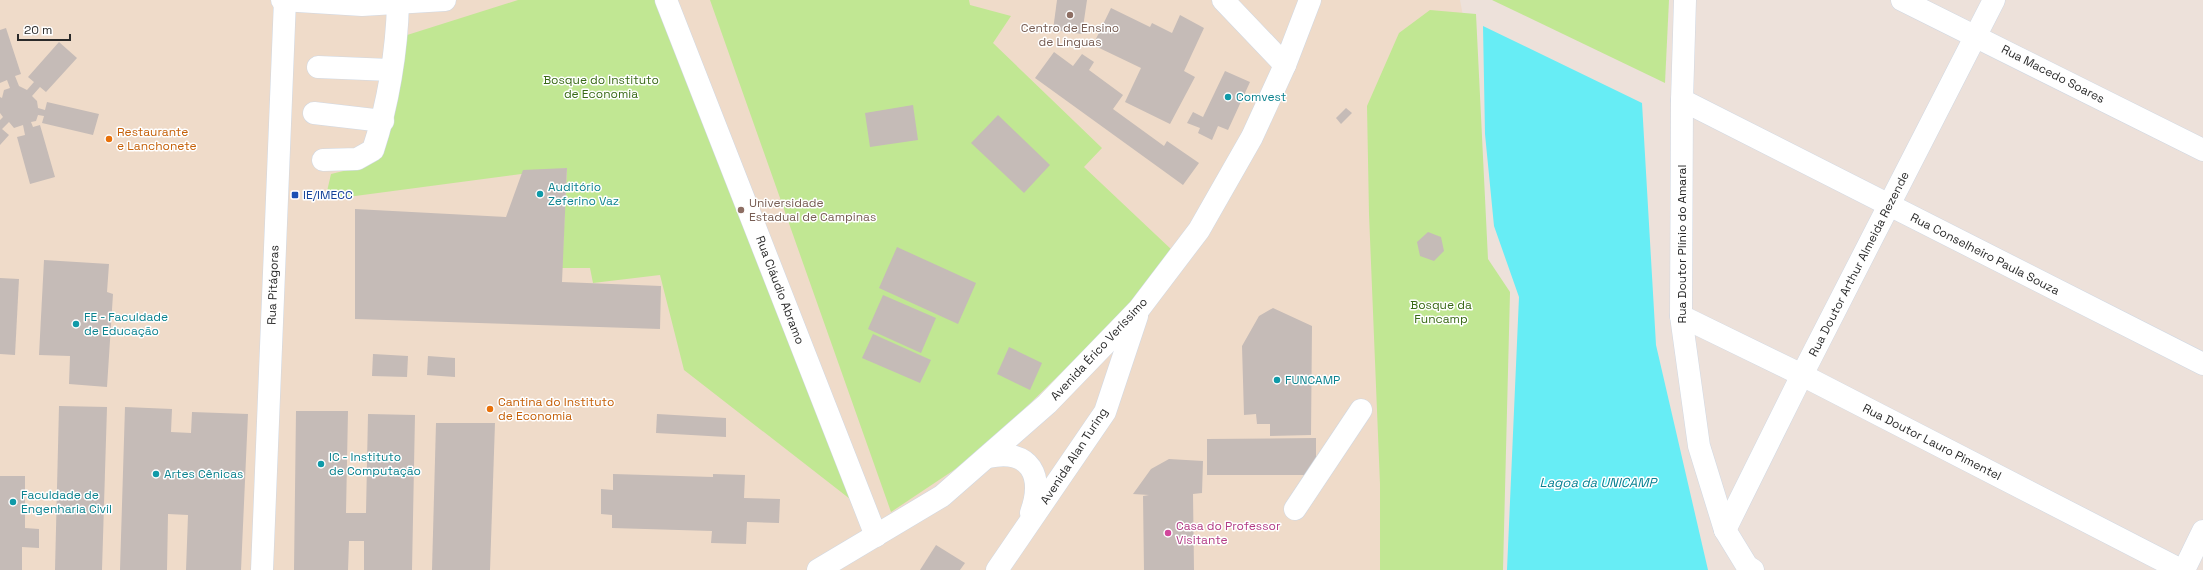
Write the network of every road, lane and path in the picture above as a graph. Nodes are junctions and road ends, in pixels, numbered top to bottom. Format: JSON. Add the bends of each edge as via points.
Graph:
{"nodes":[{"id":1,"x":282,"y":0,"type":"edge"},
{"id":2,"x":285,"y":0,"type":"edge"},
{"id":3,"x":445,"y":0,"type":"edge"},
{"id":4,"x":666,"y":0,"type":"edge"},
{"id":5,"x":1223,"y":0,"type":"edge"},
{"id":6,"x":1310,"y":0,"type":"edge"},
{"id":7,"x":1685,"y":0,"type":"edge"},
{"id":8,"x":1902,"y":0,"type":"edge"},
{"id":9,"x":1994,"y":0,"type":"edge"},
{"id":10,"x":398,"y":3,"type":"junction"},
{"id":11,"x":1976,"y":36,"type":"junction"},
{"id":12,"x":1285,"y":66,"type":"junction"},
{"id":13,"x":318,"y":67,"type":"dead end"},
{"id":14,"x":390,"y":70,"type":"junction"},
{"id":15,"x":1682,"y":100,"type":"junction"},
{"id":16,"x":314,"y":113,"type":"dead end"},
{"id":17,"x":383,"y":121,"type":"junction"},
{"id":18,"x":2203,"y":150,"type":"edge"},
{"id":19,"x":323,"y":160,"type":"dead end"},
{"id":20,"x":1889,"y":206,"type":"junction"},
{"id":21,"x":1139,"y":309,"type":"junction"},
{"id":22,"x":1681,"y":316,"type":"junction"},
{"id":23,"x":2203,"y":364,"type":"edge"},
{"id":24,"x":1802,"y":375,"type":"junction"},
{"id":25,"x":1361,"y":410,"type":"dead end"},
{"id":26,"x":988,"y":457,"type":"junction"},
{"id":27,"x":1295,"y":509,"type":"dead end"},
{"id":28,"x":1028,"y":524,"type":"junction"},
{"id":29,"x":1725,"y":530,"type":"junction"},
{"id":30,"x":2203,"y":531,"type":"edge"},
{"id":31,"x":876,"y":536,"type":"junction"},
{"id":32,"x":1749,"y":569,"type":"edge"},
{"id":33,"x":262,"y":570,"type":"edge"},
{"id":34,"x":818,"y":570,"type":"edge"},
{"id":35,"x":997,"y":570,"type":"edge"},
{"id":36,"x":2181,"y":570,"type":"edge"},
{"id":37,"x":2184,"y":570,"type":"edge"}],
"edges":[{"from":1,"to":2,"type":"street"},
{"from":2,"to":10,"type":"street","via":[[362,5]]},
{"from":2,"to":33,"type":"street","name":"Rua Pitágoras"},
{"from":3,"to":10,"type":"street"},
{"from":4,"to":31,"type":"street","name":"Rua Cláudio Abramo"},
{"from":5,"to":12,"type":"street"},
{"from":6,"to":12,"type":"street","name":"Avenida Érico Veríssimo"},
{"from":7,"to":15,"type":"street","name":"Rua Doutor Plínio do Amaral"},
{"from":8,"to":11,"type":"street","name":"Rua Macedo Soares"},
{"from":9,"to":11,"type":"street","name":"Rua Doutor Arthur Almeida Rezende"},
{"from":10,"to":14,"type":"street","via":[[398,29]]},
{"from":11,"to":18,"type":"street","name":"Rua Macedo Soares"},
{"from":11,"to":20,"type":"street","name":"Rua Doutor Arthur Almeida Rezende"},
{"from":12,"to":21,"type":"street","name":"Avenida Érico Veríssimo","via":[[1252,138],[1199,230]]},
{"from":13,"to":14,"type":"street"},
{"from":14,"to":17,"type":"street"},
{"from":15,"to":20,"type":"street","name":"Rua Conselheiro Paula Souza"},
{"from":15,"to":22,"type":"street","name":"Rua Doutor Plínio do Amaral"},
{"from":16,"to":17,"type":"street"},
{"from":17,"to":19,"type":"street","via":[[373,150],[357,159]]},
{"from":20,"to":23,"type":"street","name":"Rua Conselheiro Paula Souza"},
{"from":20,"to":24,"type":"street","name":"Rua Doutor Arthur Almeida Rezende"},
{"from":21,"to":26,"type":"street","name":"Avenida Érico Veríssimo","via":[[1047,404]]},
{"from":21,"to":28,"type":"street","name":"Avenida Alan Turing","via":[[1105,412]]},
{"from":22,"to":24,"type":"street","name":"Rua Doutor Lauro Pimentel"},
{"from":22,"to":29,"type":"street","name":"Rua Doutor Plínio do Amaral","via":[[1699,446]]},
{"from":24,"to":29,"type":"street","name":"Rua Doutor Arthur Almeida Rezende"},
{"from":24,"to":36,"type":"street","name":"Rua Doutor Lauro Pimentel"},
{"from":25,"to":27,"type":"street"},
{"from":26,"to":28,"type":"street","via":[[1013,455],[1025,461],[1033,471],[1037,497]]},
{"from":26,"to":31,"type":"street","name":"Avenida Érico Veríssimo","via":[[942,496]]},
{"from":28,"to":35,"type":"street","name":"Avenida Alan Turing"},
{"from":29,"to":32,"type":"street","name":"Rua Doutor Plínio do Amaral"},
{"from":30,"to":37,"type":"street"},
{"from":31,"to":34,"type":"street","name":"Avenida Érico Veríssimo"}]}
